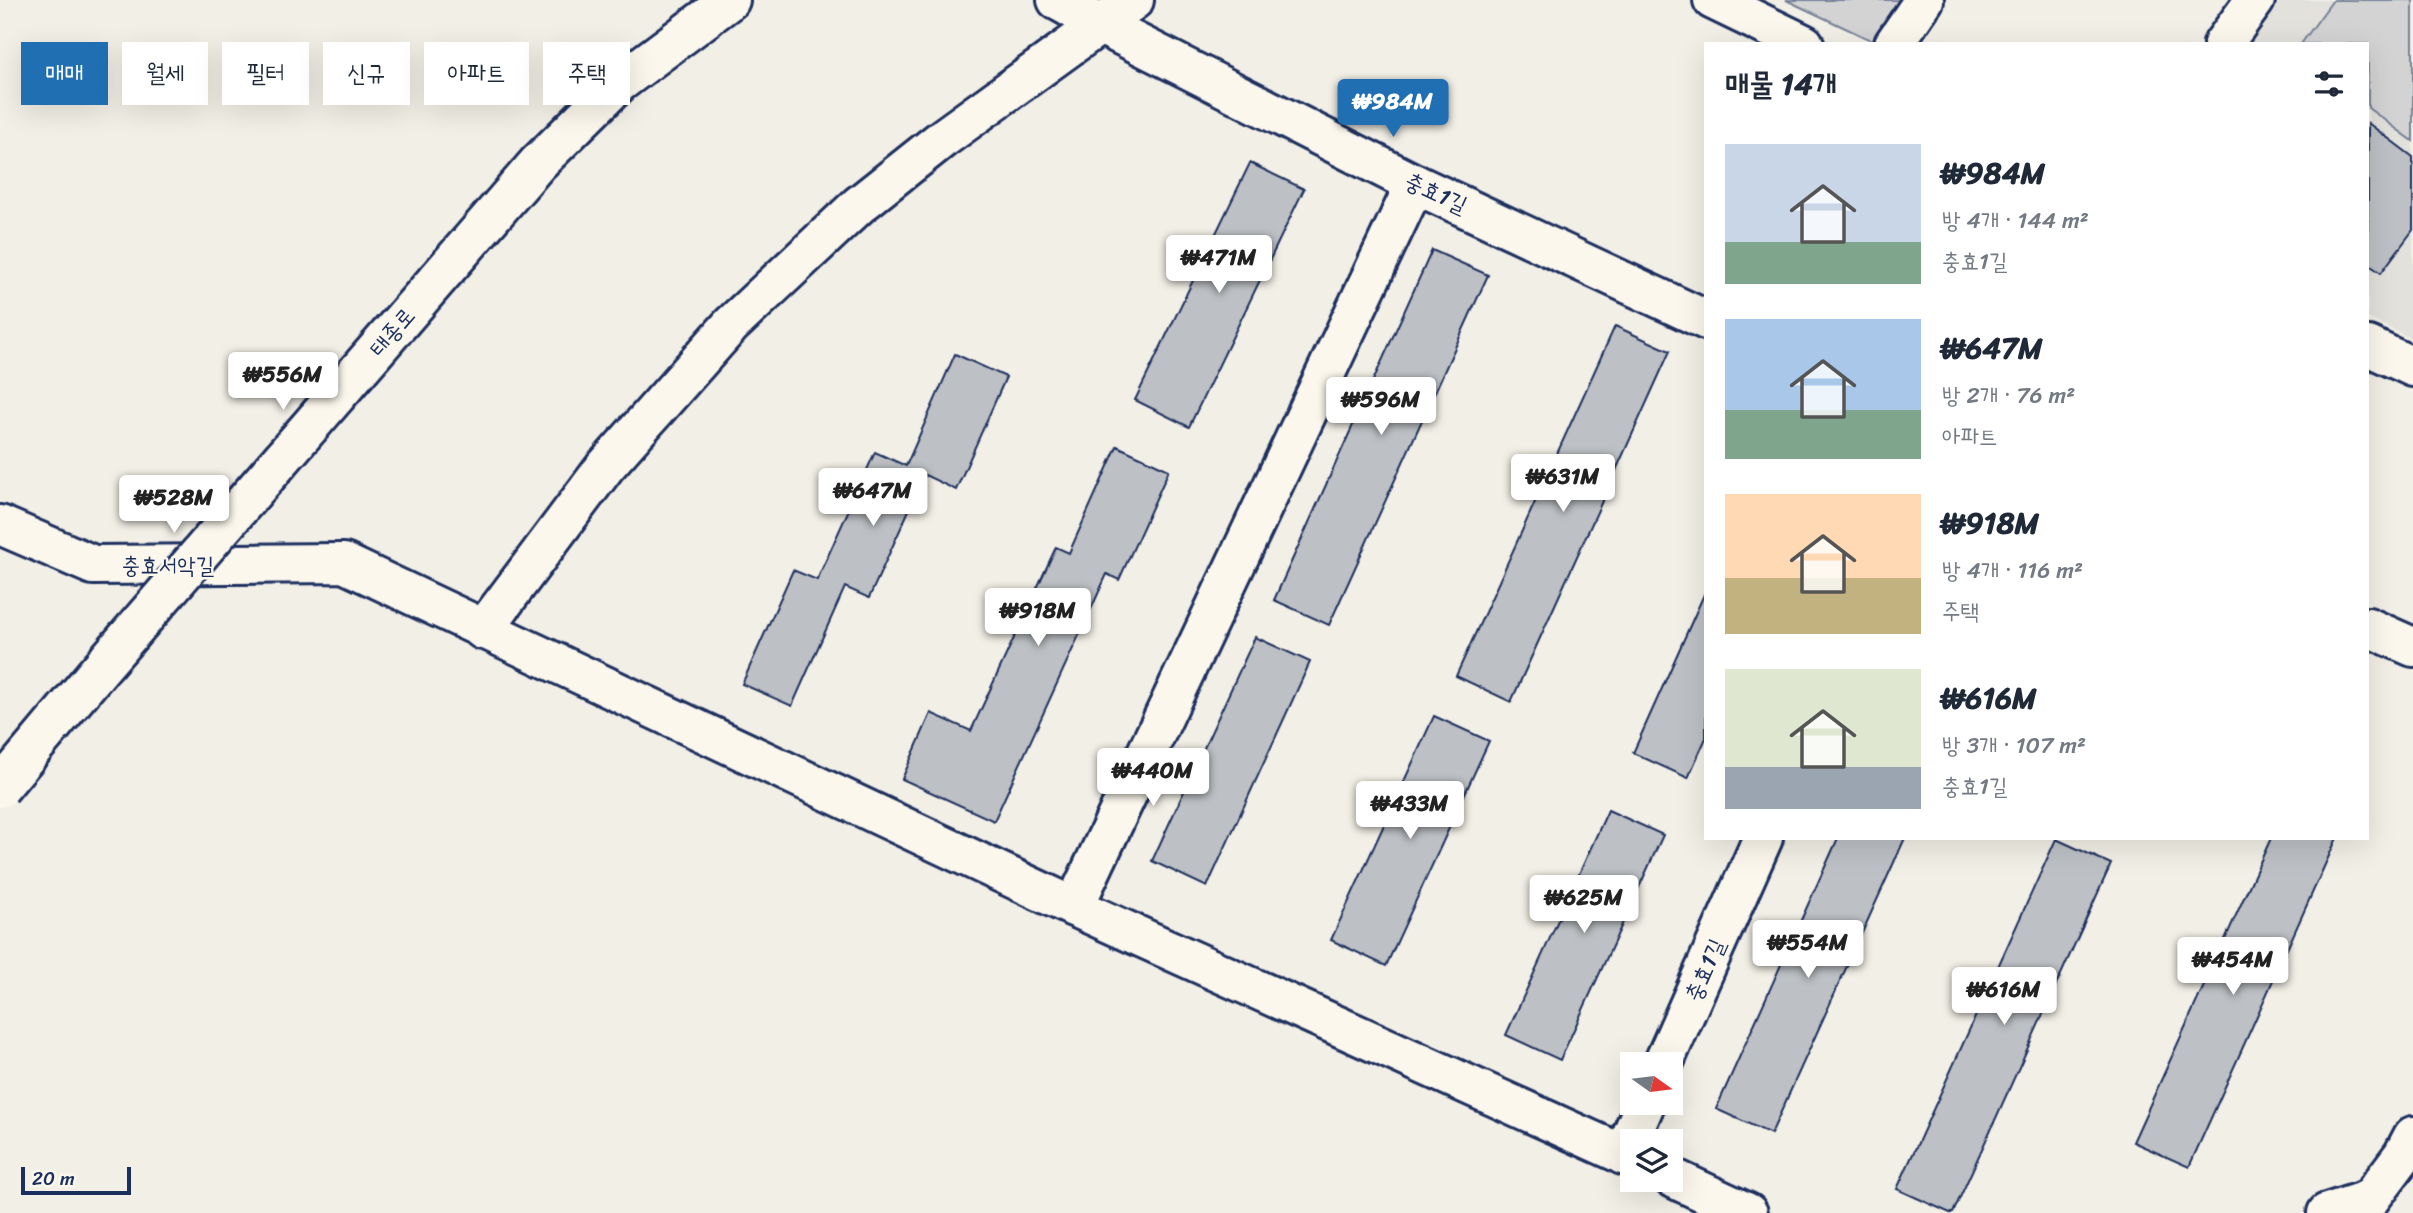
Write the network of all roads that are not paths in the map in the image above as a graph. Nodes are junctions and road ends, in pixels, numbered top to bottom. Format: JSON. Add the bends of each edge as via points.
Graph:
{"nodes":[{"id":1,"x":730,"y":0,"type":"edge"},
{"id":2,"x":1057,"y":0,"type":"edge"},
{"id":3,"x":1134,"y":0,"type":"edge"},
{"id":4,"x":1713,"y":0,"type":"edge"},
{"id":5,"x":1924,"y":0,"type":"edge"},
{"id":6,"x":2255,"y":0,"type":"edge"},
{"id":7,"x":1101,"y":25,"type":"junction"},
{"id":8,"x":1800,"y":42,"type":"edge"},
{"id":9,"x":1895,"y":42,"type":"edge"},
{"id":10,"x":2224,"y":42,"type":"edge"},
{"id":11,"x":1415,"y":184,"type":"junction"},
{"id":12,"x":1704,"y":319,"type":"edge"},
{"id":13,"x":2369,"y":346,"type":"edge"},
{"id":14,"x":2413,"y":367,"type":"edge"},
{"id":15,"x":0,"y":525,"type":"edge"},
{"id":16,"x":2369,"y":626,"type":"edge"},
{"id":17,"x":483,"y":630,"type":"junction"},
{"id":18,"x":2413,"y":648,"type":"edge"},
{"id":19,"x":0,"y":788,"type":"edge"},
{"id":20,"x":1762,"y":840,"type":"edge"},
{"id":21,"x":1074,"y":907,"type":"junction"},
{"id":22,"x":1668,"y":1052,"type":"edge"},
{"id":23,"x":2413,"y":1136,"type":"edge"},
{"id":24,"x":1620,"y":1153,"type":"edge"},
{"id":25,"x":1683,"y":1183,"type":"edge"},
{"id":26,"x":1748,"y":1213,"type":"edge"},
{"id":27,"x":2327,"y":1213,"type":"edge"}],
"edges":[{"from":1,"to":19,"type":"street","name":"태종로","bridge":true,"via":[[619,83],[538,163]]},
{"from":2,"to":7,"type":"street","name":"충효1길"},
{"from":3,"to":7,"type":"street"},
{"from":4,"to":8,"type":"street"},
{"from":5,"to":9,"type":"street"},
{"from":6,"to":10,"type":"street"},
{"from":7,"to":11,"type":"street","name":"충효1길"},
{"from":7,"to":17,"type":"street","via":[[859,205],[731,325],[605,467]]},
{"from":11,"to":12,"type":"street","name":"충효1길"},
{"from":11,"to":21,"type":"street"},
{"from":13,"to":14,"type":"street"},
{"from":15,"to":17,"type":"street","name":"충효서악길","via":[[93,565],[344,563]]},
{"from":16,"to":18,"type":"street"},
{"from":17,"to":21,"type":"street"},
{"from":20,"to":22,"type":"street","name":"충효1길"},
{"from":21,"to":24,"type":"street"},
{"from":23,"to":27,"type":"street","via":[[2370,1199]]},
{"from":25,"to":26,"type":"street"}]}
